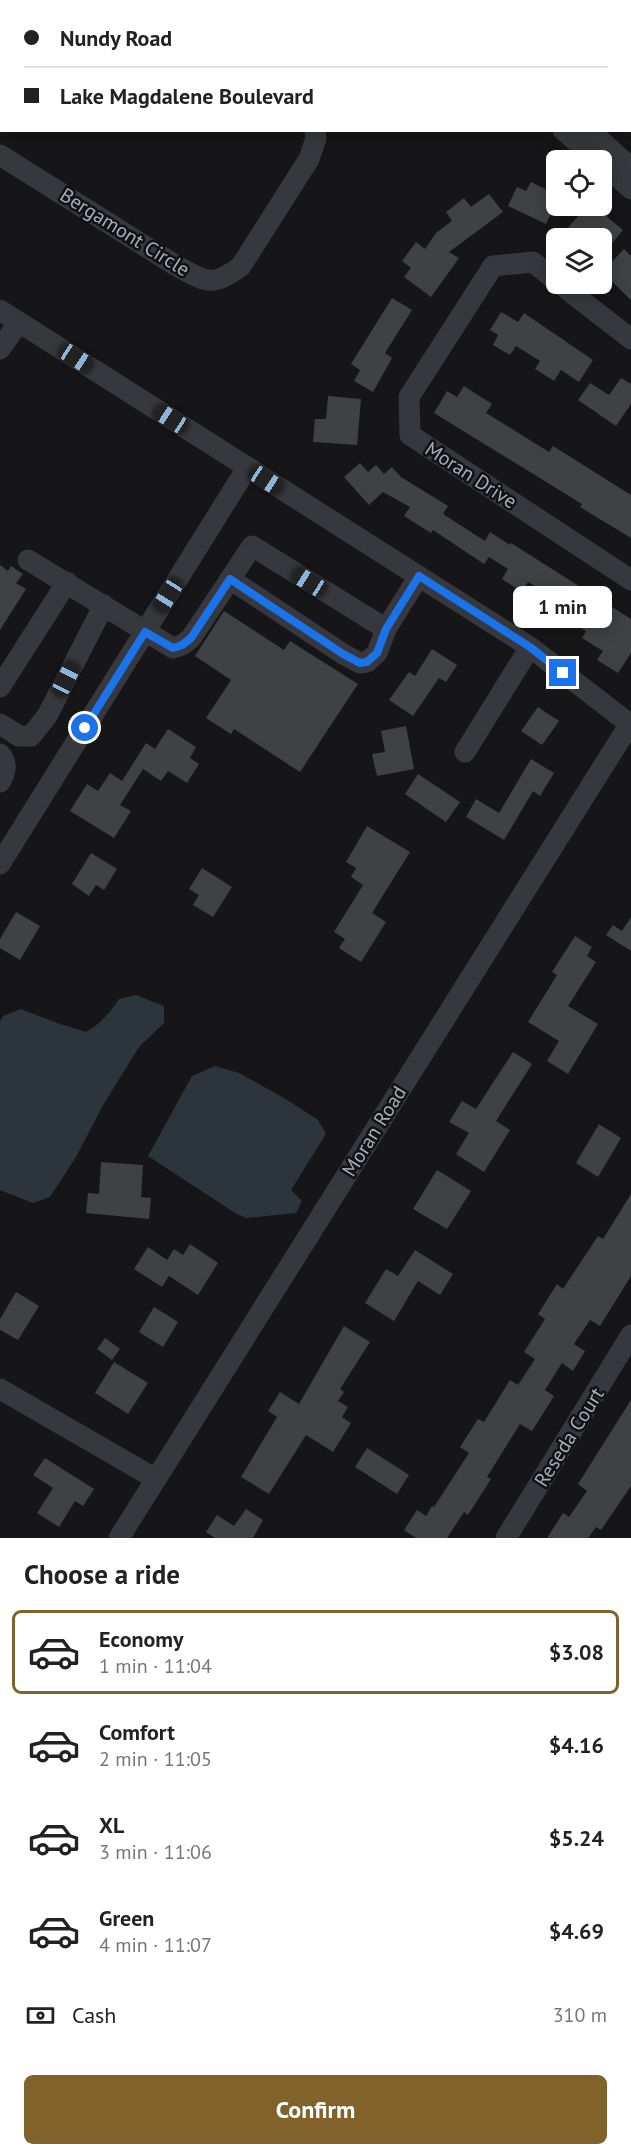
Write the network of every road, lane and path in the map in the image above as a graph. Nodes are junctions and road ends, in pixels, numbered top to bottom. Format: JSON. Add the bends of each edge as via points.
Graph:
{"nodes":[{"id":1,"x":315,"y":132,"type":"edge"},
{"id":2,"x":565,"y":132,"type":"edge"},
{"id":3,"x":591,"y":132,"type":"edge"},
{"id":4,"x":586,"y":150,"type":"edge"},
{"id":5,"x":0,"y":155,"type":"edge"},
{"id":6,"x":631,"y":168,"type":"edge"},
{"id":7,"x":612,"y":172,"type":"edge"},
{"id":8,"x":631,"y":189,"type":"edge"},
{"id":9,"x":546,"y":273,"type":"edge"},
{"id":10,"x":573,"y":294,"type":"edge"},
{"id":11,"x":0,"y":310,"type":"edge"},
{"id":12,"x":19,"y":322,"type":"junction"},
{"id":13,"x":631,"y":339,"type":"edge"},
{"id":14,"x":0,"y":350,"type":"edge"},
{"id":15,"x":247,"y":468,"type":"junction"},
{"id":16,"x":28,"y":560,"type":"dead end"},
{"id":17,"x":419,"y":576,"type":"junction"},
{"id":18,"x":230,"y":579,"type":"junction"},
{"id":19,"x":631,"y":579,"type":"edge"},
{"id":20,"x":67,"y":582,"type":"junction"},
{"id":21,"x":104,"y":605,"type":"junction"},
{"id":22,"x":386,"y":629,"type":"junction"},
{"id":23,"x":145,"y":632,"type":"junction"},
{"id":24,"x":530,"y":647,"type":"junction"},
{"id":25,"x":0,"y":687,"type":"edge"},
{"id":26,"x":0,"y":724,"type":"edge"},
{"id":27,"x":631,"y":724,"type":"edge"},
{"id":28,"x":465,"y":752,"type":"dead end"},
{"id":29,"x":0,"y":754,"type":"edge"},
{"id":30,"x":0,"y":782,"type":"edge"},
{"id":31,"x":0,"y":864,"type":"edge"},
{"id":32,"x":631,"y":1335,"type":"edge"},
{"id":33,"x":0,"y":1389,"type":"edge"},
{"id":34,"x":156,"y":1479,"type":"junction"},
{"id":35,"x":119,"y":1538,"type":"edge"},
{"id":36,"x":506,"y":1538,"type":"edge"}],
"edges":[{"from":1,"to":5,"type":"street","name":"Bergamont Circle","via":[[309,159],[241,267],[215,281],[203,280],[175,265]]},
{"from":2,"to":4,"type":"street"},
{"from":3,"to":6,"type":"street"},
{"from":7,"to":8,"type":"street"},
{"from":9,"to":19,"type":"street","name":"Moran Drive","via":[[533,262],[493,266],[409,397],[410,435]]},
{"from":10,"to":13,"type":"street"},
{"from":11,"to":12,"type":"street"},
{"from":12,"to":14,"type":"street"},
{"from":12,"to":15,"type":"street"},
{"from":15,"to":17,"type":"street"},
{"from":15,"to":23,"type":"street"},
{"from":16,"to":20,"type":"street"},
{"from":17,"to":22,"type":"street"},
{"from":17,"to":24,"type":"street"},
{"from":18,"to":22,"type":"street","via":[[252,546]]},
{"from":18,"to":22,"type":"street","via":[[360,663],[377,653]]},
{"from":18,"to":23,"type":"street","via":[[191,638],[182,645],[173,648]]},
{"from":20,"to":21,"type":"street"},
{"from":20,"to":25,"type":"street"},
{"from":21,"to":23,"type":"street"},
{"from":21,"to":26,"type":"street","via":[[47,716],[31,735],[19,736]]},
{"from":23,"to":31,"type":"street"},
{"from":24,"to":27,"type":"street"},
{"from":24,"to":28,"type":"street"},
{"from":27,"to":34,"type":"street","name":"Moran Road"},
{"from":29,"to":30,"type":"street","via":[[6,769]]},
{"from":32,"to":36,"type":"street","name":"Reseda Court"},
{"from":33,"to":34,"type":"street"},
{"from":34,"to":35,"type":"street","name":"Moran Road"}]}
